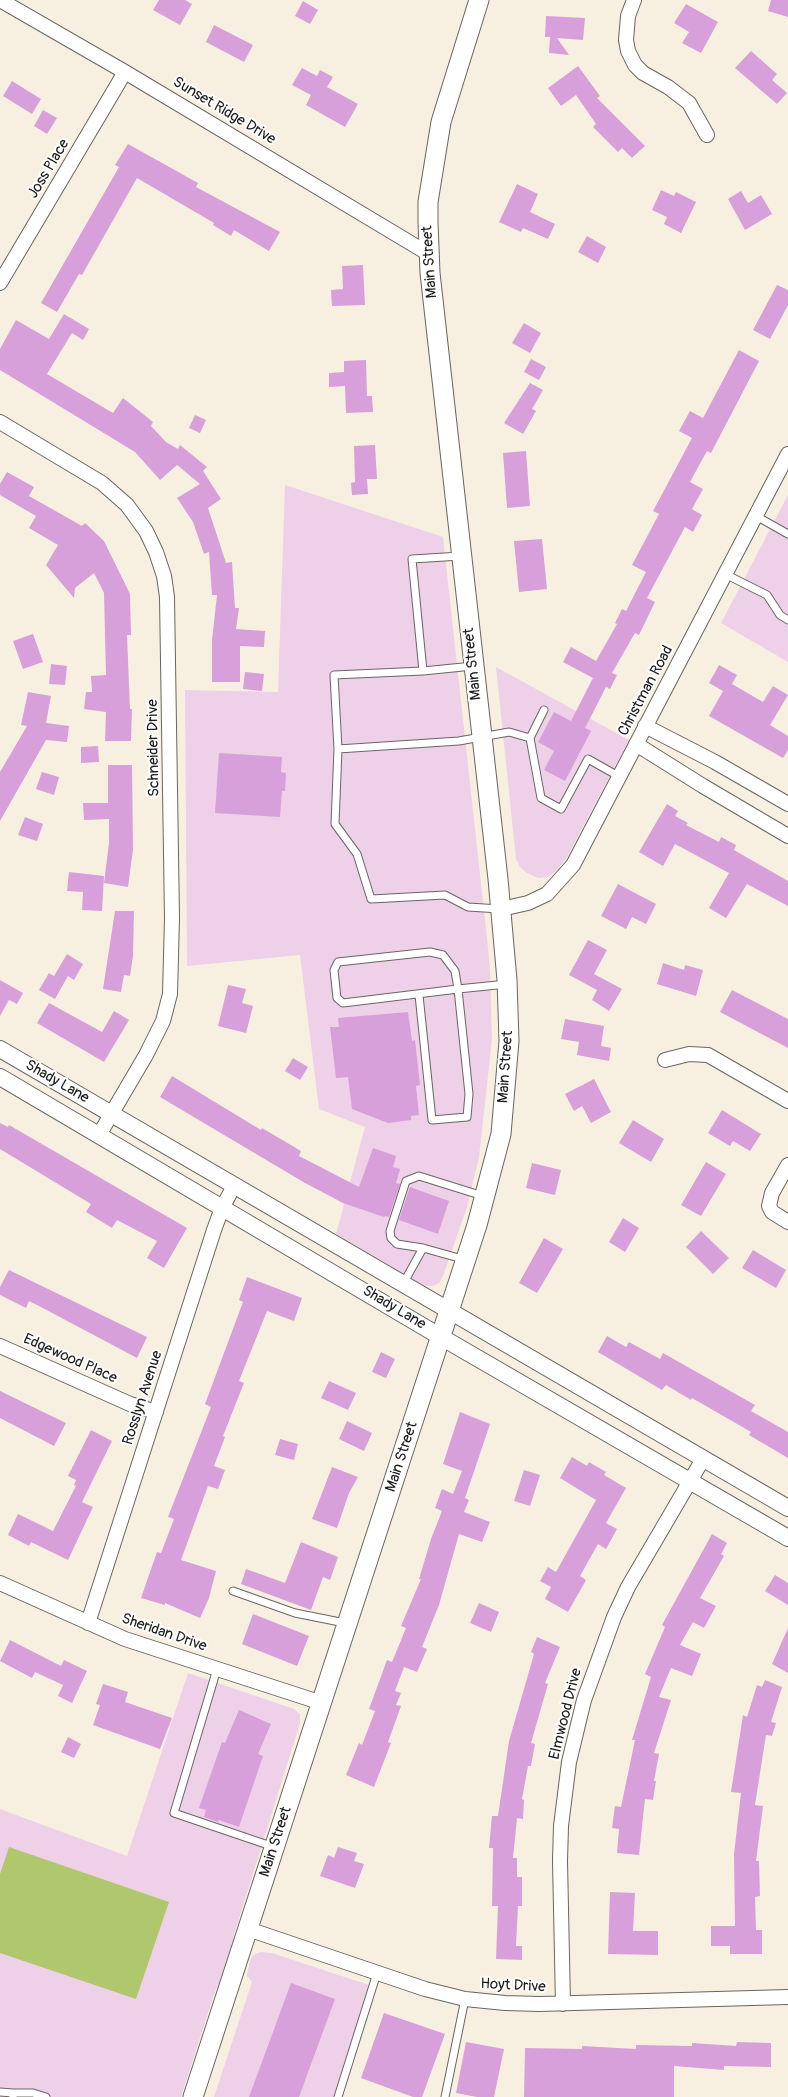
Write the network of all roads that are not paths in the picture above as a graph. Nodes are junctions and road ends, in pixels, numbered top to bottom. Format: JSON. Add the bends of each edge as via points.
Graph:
{"nodes":[{"id":1,"x":0,"y":0,"type":"edge"},
{"id":2,"x":479,"y":0,"type":"edge"},
{"id":3,"x":634,"y":0,"type":"edge"},
{"id":4,"x":125,"y":72,"type":"junction"},
{"id":5,"x":708,"y":135,"type":"dead end"},
{"id":6,"x":429,"y":254,"type":"junction"},
{"id":7,"x":0,"y":283,"type":"edge"},
{"id":8,"x":0,"y":422,"type":"edge"},
{"id":9,"x":788,"y":454,"type":"edge"},
{"id":10,"x":756,"y":516,"type":"junction"},
{"id":11,"x":788,"y":534,"type":"edge"},
{"id":12,"x":461,"y":556,"type":"junction"},
{"id":13,"x":725,"y":574,"type":"junction"},
{"id":14,"x":788,"y":620,"type":"edge"},
{"id":15,"x":473,"y":666,"type":"junction"},
{"id":16,"x":423,"y":671,"type":"junction"},
{"id":17,"x":544,"y":710,"type":"dead end"},
{"id":18,"x":645,"y":726,"type":"junction"},
{"id":19,"x":481,"y":737,"type":"junction"},
{"id":20,"x":530,"y":738,"type":"junction"},
{"id":21,"x":636,"y":744,"type":"junction"},
{"id":22,"x":338,"y":749,"type":"junction"},
{"id":23,"x":620,"y":776,"type":"junction"},
{"id":24,"x":788,"y":804,"type":"edge"},
{"id":25,"x":788,"y":836,"type":"edge"},
{"id":26,"x":501,"y":909,"type":"junction"},
{"id":27,"x":508,"y":984,"type":"junction"},
{"id":28,"x":458,"y":989,"type":"junction"},
{"id":29,"x":419,"y":995,"type":"junction"},
{"id":30,"x":0,"y":1049,"type":"edge"},
{"id":31,"x":665,"y":1060,"type":"dead end"},
{"id":32,"x":0,"y":1077,"type":"edge"},
{"id":33,"x":788,"y":1101,"type":"edge"},
{"id":34,"x":112,"y":1113,"type":"junction"},
{"id":35,"x":99,"y":1135,"type":"junction"},
{"id":36,"x":788,"y":1165,"type":"edge"},
{"id":37,"x":234,"y":1186,"type":"junction"},
{"id":38,"x":486,"y":1196,"type":"junction"},
{"id":39,"x":222,"y":1208,"type":"junction"},
{"id":40,"x":788,"y":1222,"type":"edge"},
{"id":41,"x":422,"y":1248,"type":"junction"},
{"id":42,"x":466,"y":1260,"type":"junction"},
{"id":43,"x":381,"y":1270,"type":"junction"},
{"id":44,"x":403,"y":1284,"type":"junction"},
{"id":45,"x":368,"y":1293,"type":"junction"},
{"id":46,"x":450,"y":1311,"type":"junction"},
{"id":47,"x":441,"y":1337,"type":"junction"},
{"id":48,"x":0,"y":1346,"type":"edge"},
{"id":49,"x":156,"y":1412,"type":"junction"},
{"id":50,"x":703,"y":1459,"type":"junction"},
{"id":51,"x":690,"y":1480,"type":"junction"},
{"id":52,"x":788,"y":1508,"type":"edge"},
{"id":53,"x":788,"y":1538,"type":"edge"},
{"id":54,"x":0,"y":1583,"type":"edge"},
{"id":55,"x":233,"y":1591,"type":"dead end"},
{"id":56,"x":88,"y":1623,"type":"junction"},
{"id":57,"x":348,"y":1624,"type":"junction"},
{"id":58,"x":217,"y":1669,"type":"junction"},
{"id":59,"x":322,"y":1703,"type":"junction"},
{"id":60,"x":274,"y":1848,"type":"junction"},
{"id":61,"x":248,"y":1929,"type":"junction"},
{"id":62,"x":377,"y":1973,"type":"junction"},
{"id":63,"x":788,"y":1997,"type":"edge"},
{"id":64,"x":465,"y":1999,"type":"junction"},
{"id":65,"x":563,"y":2004,"type":"junction"},
{"id":66,"x":0,"y":2092,"type":"edge"},
{"id":67,"x":13,"y":2095,"type":"edge"},
{"id":68,"x":46,"y":2097,"type":"edge"},
{"id":69,"x":193,"y":2097,"type":"edge"},
{"id":70,"x":338,"y":2097,"type":"edge"},
{"id":71,"x":445,"y":2097,"type":"edge"}],
"edges":[{"from":1,"to":4,"type":"street","name":"Sunset Ridge Drive"},
{"from":2,"to":6,"type":"main road","name":"Main Street","via":[[437,142],[428,202]]},
{"from":3,"to":5,"type":"street","via":[[628,16],[626,40],[635,65],[689,103]]},
{"from":4,"to":6,"type":"street","name":"Sunset Ridge Drive"},
{"from":4,"to":7,"type":"street","name":"Joss Place"},
{"from":6,"to":12,"type":"main road","name":"Main Street"},
{"from":8,"to":34,"type":"street","name":"Schneider Drive","via":[[102,483],[127,505],[146,531],[156,552],[168,597],[170,994],[163,1021]]},
{"from":9,"to":10,"type":"street","name":"Christman Road"},
{"from":10,"to":11,"type":"lane"},
{"from":10,"to":13,"type":"street","name":"Christman Road"},
{"from":12,"to":15,"type":"main road","name":"Main Street"},
{"from":12,"to":16,"type":"lane","via":[[412,559]]},
{"from":13,"to":14,"type":"lane","via":[[767,595],[780,615]]},
{"from":13,"to":18,"type":"street","name":"Christman Road"},
{"from":15,"to":16,"type":"lane"},
{"from":15,"to":19,"type":"main road","name":"Main Street"},
{"from":16,"to":22,"type":"lane","via":[[334,675]]},
{"from":17,"to":20,"type":"lane"},
{"from":18,"to":21,"type":"street","name":"Christman Road"},
{"from":18,"to":24,"type":"street"},
{"from":19,"to":20,"type":"lane","via":[[508,732]]},
{"from":19,"to":22,"type":"lane"},
{"from":19,"to":26,"type":"main road","name":"Main Street"},
{"from":20,"to":23,"type":"lane","via":[[541,798],[561,809],[588,759]]},
{"from":21,"to":23,"type":"street","name":"Christman Road"},
{"from":21,"to":25,"type":"street"},
{"from":22,"to":26,"type":"lane","via":[[335,824],[357,854],[371,899],[445,895],[468,907]]},
{"from":23,"to":26,"type":"street","name":"Christman Road","via":[[566,875],[547,894]]},
{"from":26,"to":27,"type":"main road","name":"Main Street"},
{"from":27,"to":28,"type":"lane"},
{"from":27,"to":38,"type":"main road","name":"Main Street","via":[[508,1071],[501,1134]]},
{"from":28,"to":29,"type":"lane"},
{"from":28,"to":29,"type":"lane","via":[[455,971],[443,955],[430,952],[338,962],[334,970],[338,998],[343,1003]]},
{"from":28,"to":29,"type":"lane","via":[[469,1094],[467,1117],[432,1120]]},
{"from":30,"to":34,"type":"street","name":"Shady Lane"},
{"from":31,"to":33,"type":"street","via":[[689,1054],[708,1055]]},
{"from":32,"to":35,"type":"street","name":"Shady Lane"},
{"from":34,"to":35,"type":"street","name":"Schneider Drive"},
{"from":34,"to":37,"type":"street","name":"Shady Lane"},
{"from":35,"to":39,"type":"street","name":"Shady Lane"},
{"from":36,"to":40,"type":"street","via":[[772,1192],[769,1206],[772,1212]]},
{"from":37,"to":39,"type":"street","name":"Rosslyn Avenue"},
{"from":37,"to":43,"type":"street","name":"Shady Lane"},
{"from":38,"to":41,"type":"lane","via":[[419,1176],[406,1181],[390,1231],[391,1238],[397,1244]]},
{"from":38,"to":42,"type":"main road","name":"Main Street"},
{"from":39,"to":45,"type":"street","name":"Shady Lane"},
{"from":39,"to":49,"type":"street","name":"Rosslyn Avenue"},
{"from":41,"to":42,"type":"lane"},
{"from":41,"to":44,"type":"lane"},
{"from":42,"to":46,"type":"main road","name":"Main Street"},
{"from":43,"to":44,"type":"street","name":"Shady Lane"},
{"from":43,"to":45,"type":"street"},
{"from":44,"to":46,"type":"street","name":"Shady Lane"},
{"from":45,"to":47,"type":"street","name":"Shady Lane"},
{"from":46,"to":47,"type":"main road","name":"Main Street"},
{"from":46,"to":50,"type":"street","name":"Shady Lane"},
{"from":47,"to":51,"type":"street","name":"Shady Lane"},
{"from":47,"to":57,"type":"main road","name":"Main Street"},
{"from":48,"to":49,"type":"street","name":"Edgewood Place","via":[[130,1404]]},
{"from":49,"to":56,"type":"street","name":"Rosslyn Avenue"},
{"from":50,"to":51,"type":"street","name":"Elmwood Drive"},
{"from":50,"to":52,"type":"street","name":"Shady Lane"},
{"from":51,"to":53,"type":"street","name":"Shady Lane"},
{"from":51,"to":65,"type":"street","name":"Elmwood Drive","via":[[624,1595],[584,1700],[569,1762],[561,1826]]},
{"from":54,"to":56,"type":"street","name":"Sheridan Drive"},
{"from":55,"to":57,"type":"lane","via":[[295,1613]]},
{"from":56,"to":58,"type":"street","name":"Sheridan Drive","via":[[125,1639]]},
{"from":57,"to":59,"type":"main road","name":"Main Street"},
{"from":58,"to":59,"type":"street","name":"Sheridan Drive"},
{"from":58,"to":60,"type":"lane","via":[[174,1813]]},
{"from":59,"to":60,"type":"main road","name":"Main Street"},
{"from":60,"to":61,"type":"main road","name":"Main Street"},
{"from":61,"to":62,"type":"street","name":"Hoyt Drive"},
{"from":61,"to":69,"type":"main road","name":"Main Street"},
{"from":62,"to":64,"type":"street","name":"Hoyt Drive"},
{"from":62,"to":70,"type":"lane"},
{"from":63,"to":65,"type":"street","name":"Hoyt Drive"},
{"from":64,"to":65,"type":"street","name":"Hoyt Drive","via":[[505,2004]]},
{"from":64,"to":71,"type":"lane"},
{"from":66,"to":67,"type":"lane"},
{"from":67,"to":68,"type":"lane","via":[[33,2093]]}]}
